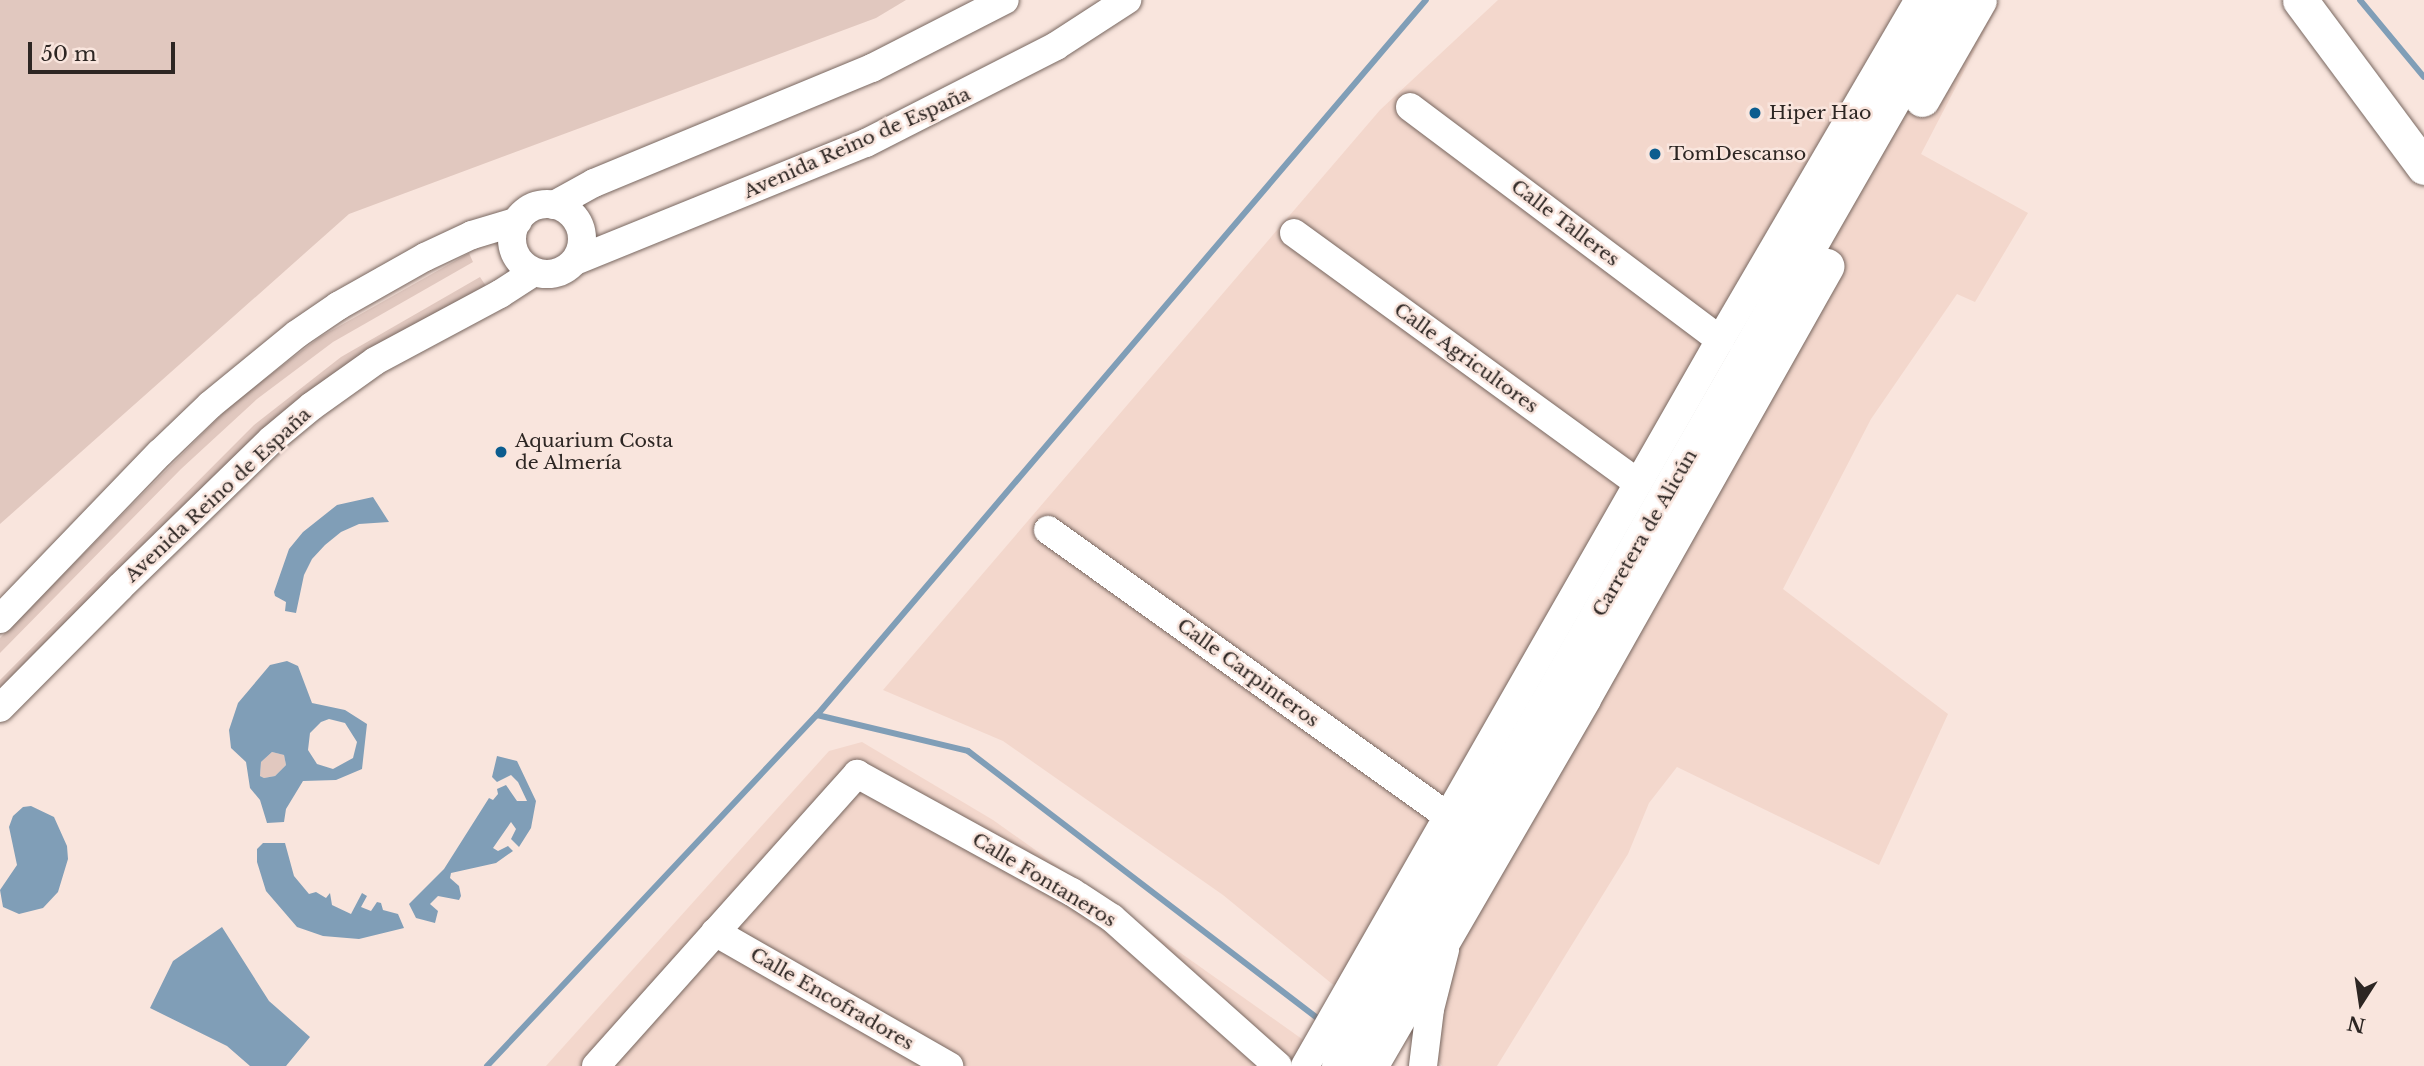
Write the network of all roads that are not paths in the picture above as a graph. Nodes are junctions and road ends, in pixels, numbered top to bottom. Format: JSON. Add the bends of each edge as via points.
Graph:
{"nodes":[{"id":1,"x":1005,"y":0,"type":"edge"},
{"id":2,"x":1127,"y":0,"type":"edge"},
{"id":3,"x":1919,"y":0,"type":"edge"},
{"id":4,"x":1950,"y":0,"type":"edge"},
{"id":5,"x":1979,"y":0,"type":"edge"},
{"id":6,"x":2300,"y":0,"type":"edge"},
{"id":7,"x":1410,"y":107,"type":"dead end"},
{"id":8,"x":2424,"y":167,"type":"edge"},
{"id":9,"x":554,"y":205,"type":"junction"},
{"id":10,"x":518,"y":220,"type":"junction"},
{"id":11,"x":1294,"y":233,"type":"dead end"},
{"id":12,"x":575,"y":261,"type":"junction"},
{"id":13,"x":534,"y":272,"type":"junction"},
{"id":14,"x":1720,"y":340,"type":"junction"},
{"id":15,"x":1638,"y":483,"type":"junction"},
{"id":16,"x":1048,"y":530,"type":"dead end"},
{"id":17,"x":0,"y":619,"type":"edge"},
{"id":18,"x":0,"y":708,"type":"edge"},
{"id":19,"x":1448,"y":816,"type":"junction"},
{"id":20,"x":1451,"y":924,"type":"junction"},
{"id":21,"x":715,"y":932,"type":"junction"},
{"id":22,"x":1376,"y":1028,"type":"junction"},
{"id":23,"x":1319,"y":1061,"type":"edge"},
{"id":24,"x":596,"y":1066,"type":"edge"},
{"id":25,"x":949,"y":1066,"type":"edge"},
{"id":26,"x":1278,"y":1066,"type":"edge"},
{"id":27,"x":1370,"y":1066,"type":"edge"},
{"id":28,"x":1423,"y":1066,"type":"edge"}],
"edges":[{"from":1,"to":9,"type":"street","via":[[872,68],[594,183]]},
{"from":2,"to":12,"type":"street","name":"Avenida Reino de España","via":[[1045,52],[866,143]]},
{"from":3,"to":14,"type":"street"},
{"from":4,"to":22,"type":"main road","name":"Carretera de Alicún"},
{"from":5,"to":20,"type":"main road","name":"Carretera de Alicún"},
{"from":6,"to":8,"type":"main road"},
{"from":7,"to":14,"type":"street","name":"Calle Talleres"},
{"from":9,"to":10,"type":"street","via":[[531,208]]},
{"from":9,"to":12,"type":"street","via":[[565,209],[580,227],[582,239]]},
{"from":10,"to":13,"type":"street","via":[[513,247]]},
{"from":10,"to":17,"type":"street","via":[[425,257],[297,334],[210,405]]},
{"from":11,"to":15,"type":"street","name":"Calle Agricultores"},
{"from":12,"to":13,"type":"street","via":[[557,273]]},
{"from":13,"to":18,"type":"street","name":"Avenida Reino de España","via":[[375,361],[312,406],[271,440]]},
{"from":14,"to":15,"type":"street"},
{"from":15,"to":19,"type":"street"},
{"from":16,"to":19,"type":"street","name":"Calle Carpinteros"},
{"from":19,"to":23,"type":"street"},
{"from":20,"to":22,"type":"main road","name":"Carretera de Alicún"},
{"from":20,"to":28,"type":"street","via":[[1430,1009]]},
{"from":21,"to":24,"type":"street"},
{"from":21,"to":25,"type":"street","name":"Calle Encofradores"},
{"from":21,"to":26,"type":"street","name":"Calle Fontaneros","via":[[857,774],[1112,918]]},
{"from":22,"to":23,"type":"main road","name":"Carretera de Alicún"},
{"from":22,"to":27,"type":"main road","name":"Carretera de Alicún"}]}
